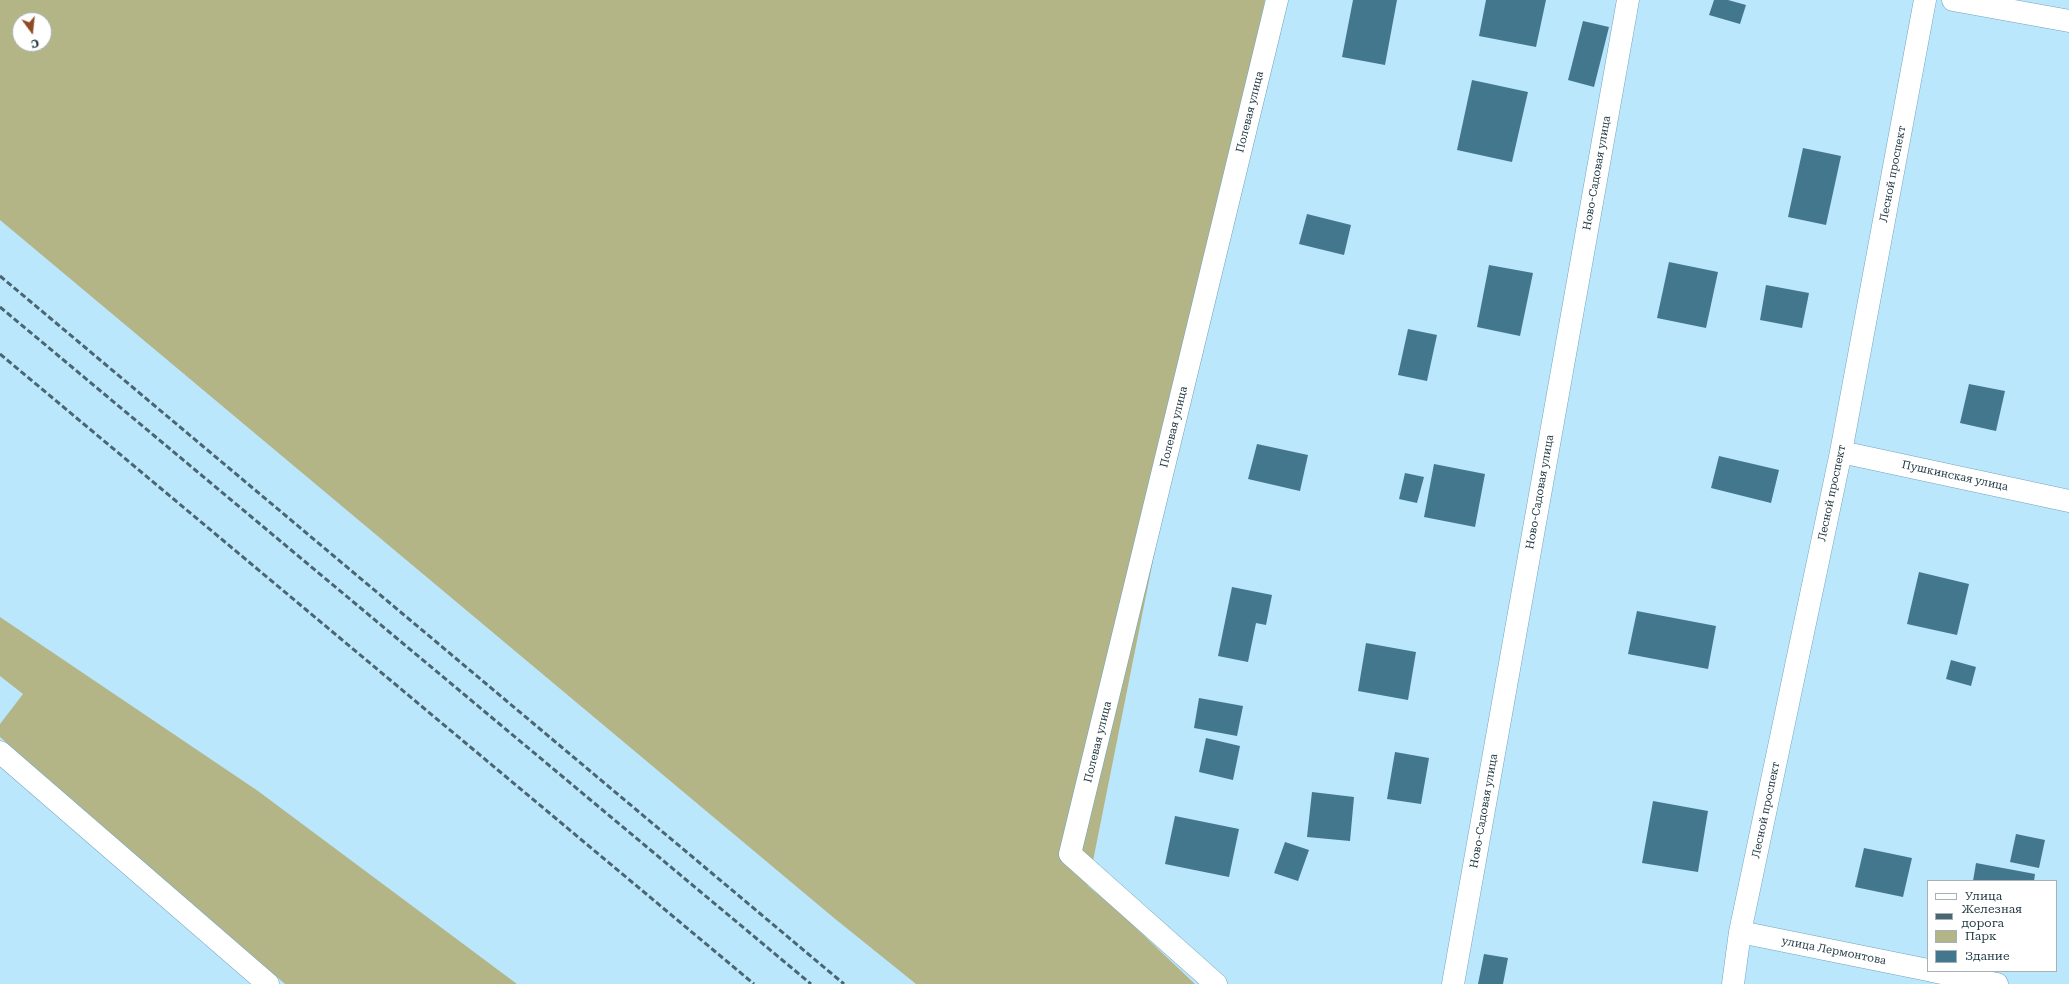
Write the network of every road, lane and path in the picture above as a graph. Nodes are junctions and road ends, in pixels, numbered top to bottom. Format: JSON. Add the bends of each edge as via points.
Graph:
{"nodes":[{"id":1,"x":1277,"y":0,"type":"edge"},
{"id":2,"x":1628,"y":0,"type":"edge"},
{"id":3,"x":1925,"y":0,"type":"edge"},
{"id":4,"x":1953,"y":0,"type":"edge"},
{"id":5,"x":2069,"y":21,"type":"edge"},
{"id":6,"x":1841,"y":452,"type":"junction"},
{"id":7,"x":2069,"y":501,"type":"edge"},
{"id":8,"x":0,"y":752,"type":"edge"},
{"id":9,"x":1740,"y":932,"type":"junction"},
{"id":10,"x":1927,"y":970,"type":"edge"},
{"id":11,"x":1937,"y":972,"type":"edge"},
{"id":12,"x":268,"y":984,"type":"edge"},
{"id":13,"x":1216,"y":984,"type":"edge"},
{"id":14,"x":1453,"y":984,"type":"edge"},
{"id":15,"x":1733,"y":984,"type":"edge"},
{"id":16,"x":1997,"y":984,"type":"edge"}],
"edges":[{"from":1,"to":13,"type":"street","name":"Полевая улица","via":[[1070,854]]},
{"from":2,"to":14,"type":"street","name":"Ново-Садовая улица"},
{"from":3,"to":6,"type":"street","name":"Лесной проспект"},
{"from":4,"to":5,"type":"street"},
{"from":6,"to":7,"type":"street","name":"Пушкинская улица"},
{"from":6,"to":9,"type":"street","name":"Лесной проспект"},
{"from":8,"to":12,"type":"street"},
{"from":9,"to":10,"type":"street","name":"улица Лермонтова"},
{"from":9,"to":15,"type":"street","name":"Лесной проспект"},
{"from":11,"to":16,"type":"street"}]}
